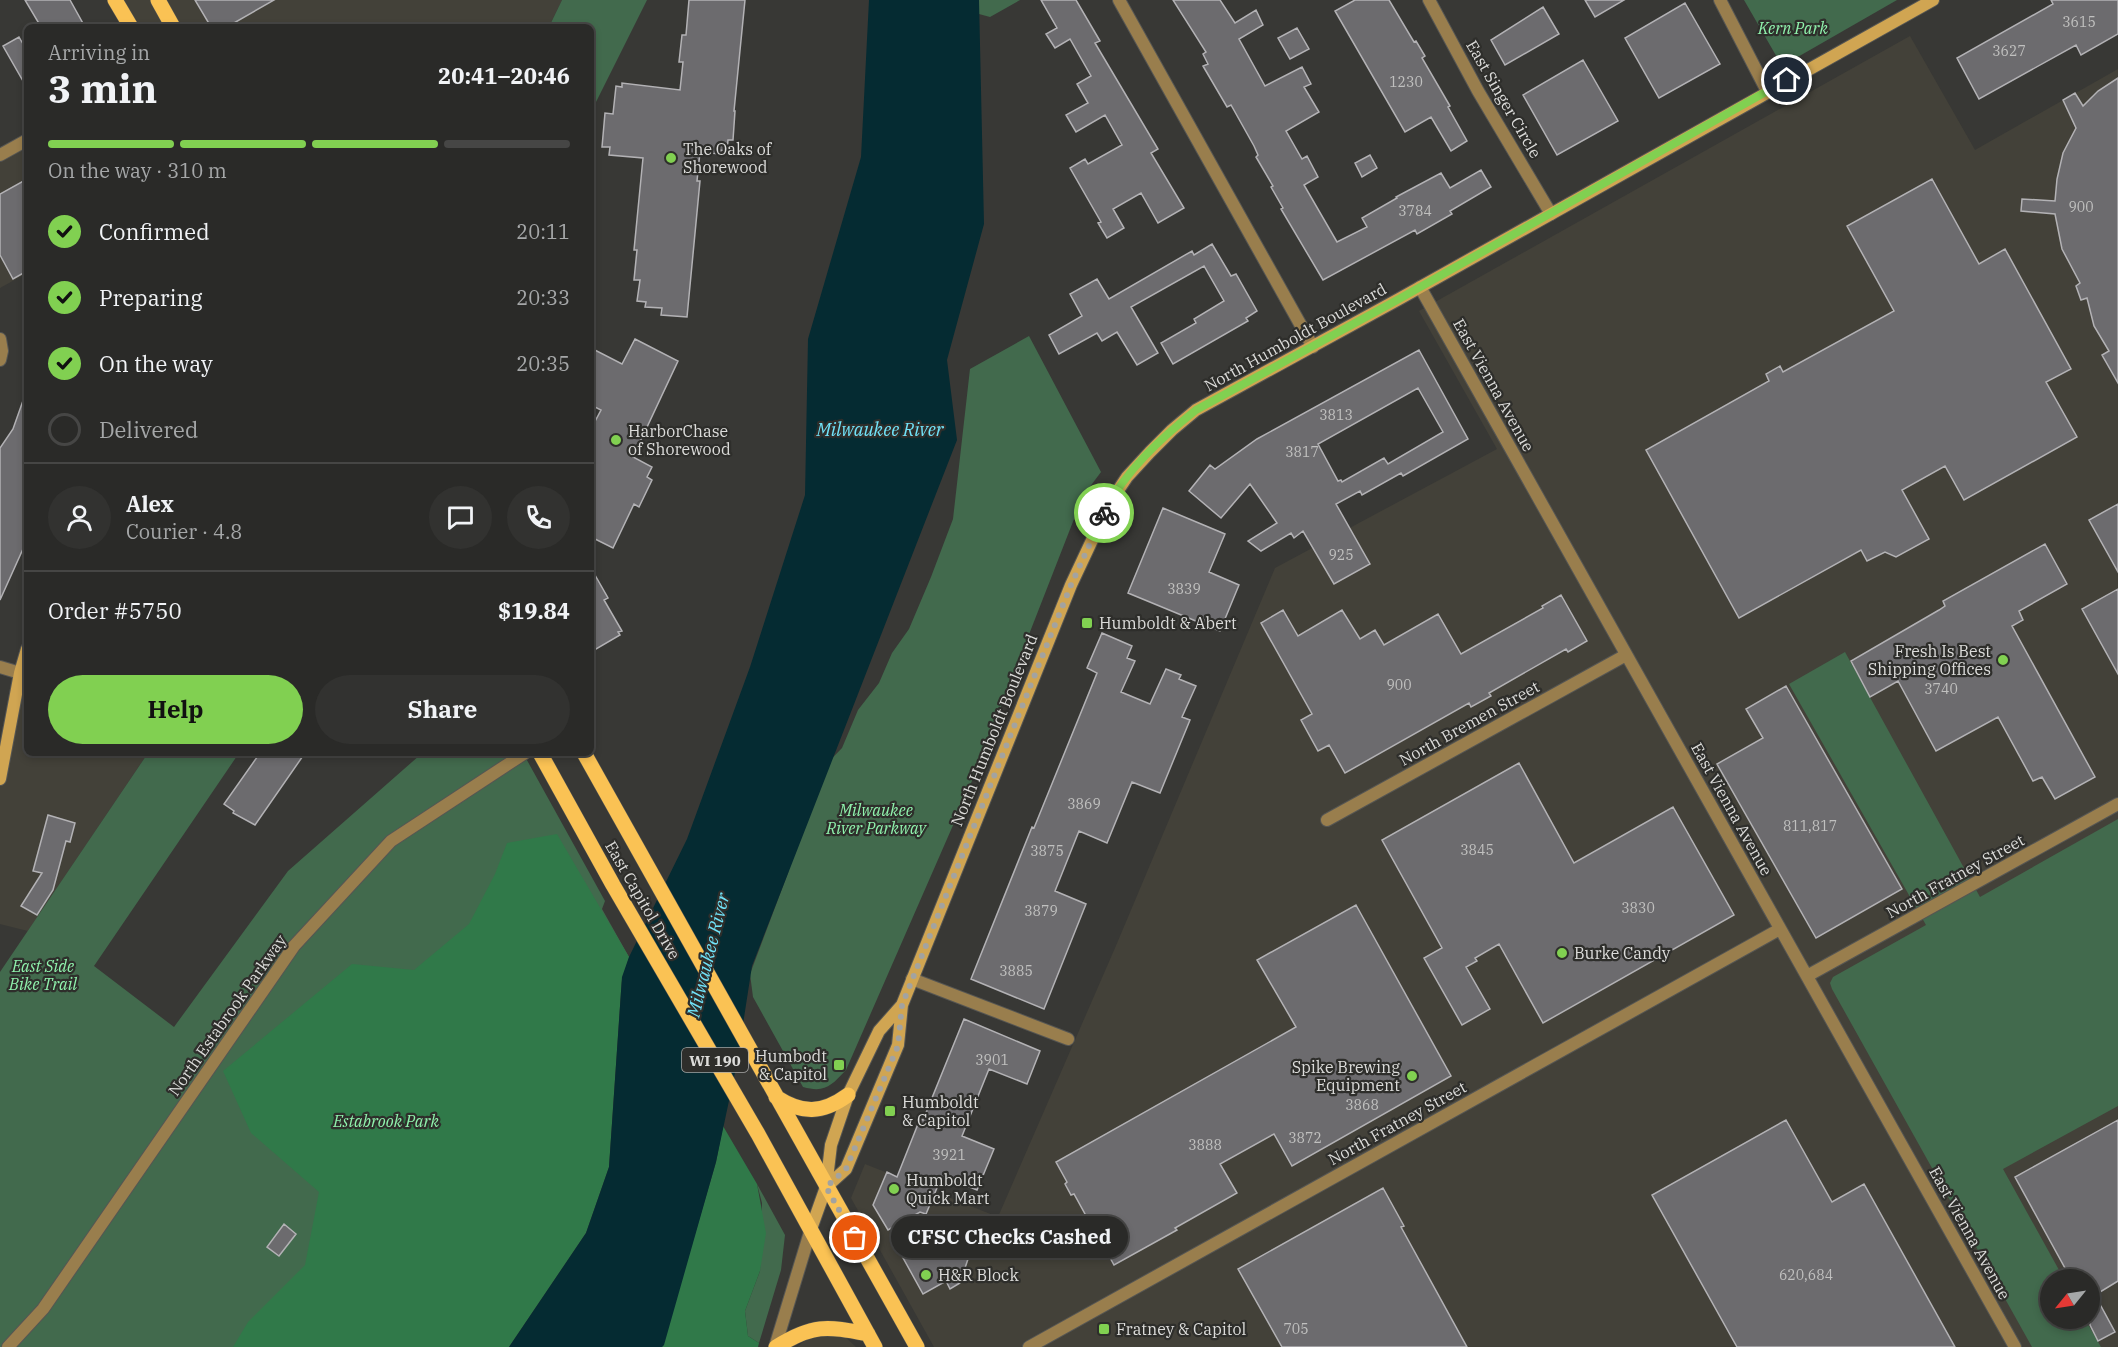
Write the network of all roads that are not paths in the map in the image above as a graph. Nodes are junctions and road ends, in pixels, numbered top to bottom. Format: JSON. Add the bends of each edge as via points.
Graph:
{"nodes":[{"id":1,"x":116,"y":0,"type":"edge"},
{"id":2,"x":158,"y":0,"type":"edge"},
{"id":3,"x":1119,"y":0,"type":"edge"},
{"id":4,"x":1430,"y":0,"type":"edge"},
{"id":5,"x":1720,"y":0,"type":"edge"},
{"id":6,"x":1933,"y":0,"type":"edge"},
{"id":7,"x":129,"y":24,"type":"edge"},
{"id":8,"x":171,"y":24,"type":"edge"},
{"id":9,"x":1767,"y":91,"type":"junction"},
{"id":10,"x":24,"y":142,"type":"edge"},
{"id":11,"x":0,"y":155,"type":"edge"},
{"id":12,"x":1551,"y":214,"type":"junction"},
{"id":13,"x":1420,"y":287,"type":"junction"},
{"id":14,"x":0,"y":339,"type":"edge"},
{"id":15,"x":1312,"y":347,"type":"junction"},
{"id":16,"x":0,"y":360,"type":"edge"},
{"id":17,"x":1626,"y":655,"type":"junction"},
{"id":18,"x":24,"y":659,"type":"edge"},
{"id":19,"x":0,"y":667,"type":"edge"},
{"id":20,"x":20,"y":673,"type":"junction"},
{"id":21,"x":520,"y":756,"type":"edge"},
{"id":22,"x":542,"y":756,"type":"edge"},
{"id":23,"x":586,"y":756,"type":"edge"},
{"id":24,"x":0,"y":779,"type":"edge"},
{"id":25,"x":2118,"y":804,"type":"edge"},
{"id":26,"x":1327,"y":820,"type":"dead end"},
{"id":27,"x":1780,"y":929,"type":"junction"},
{"id":28,"x":1807,"y":976,"type":"junction"},
{"id":29,"x":912,"y":979,"type":"junction"},
{"id":30,"x":902,"y":1005,"type":"junction"},
{"id":31,"x":1068,"y":1039,"type":"dead end"},
{"id":32,"x":848,"y":1095,"type":"junction"},
{"id":33,"x":776,"y":1097,"type":"junction"},
{"id":34,"x":826,"y":1187,"type":"junction"},
{"id":35,"x":812,"y":1229,"type":"junction"},
{"id":36,"x":871,"y":1341,"type":"edge"},
{"id":37,"x":8,"y":1347,"type":"edge"},
{"id":38,"x":775,"y":1347,"type":"edge"},
{"id":39,"x":917,"y":1347,"type":"edge"},
{"id":40,"x":1029,"y":1347,"type":"edge"},
{"id":41,"x":2015,"y":1347,"type":"edge"}],
"edges":[{"from":1,"to":7,"type":"main road"},
{"from":2,"to":8,"type":"main road"},
{"from":3,"to":15,"type":"street"},
{"from":4,"to":12,"type":"street","name":"East Singer Circle","via":[[1478,91]]},
{"from":5,"to":9,"type":"street"},
{"from":6,"to":9,"type":"main road","name":"North Humboldt Boulevard"},
{"from":9,"to":12,"type":"main road","name":"North Humboldt Boulevard"},
{"from":10,"to":11,"type":"street"},
{"from":12,"to":13,"type":"main road","name":"North Humboldt Boulevard"},
{"from":13,"to":15,"type":"main road","name":"North Humboldt Boulevard"},
{"from":13,"to":17,"type":"street","name":"East Vienna Avenue"},
{"from":14,"to":16,"type":"street"},
{"from":15,"to":29,"type":"main road","name":"North Humboldt Boulevard","via":[[1196,410],[1135,469],[1109,504],[1071,585]]},
{"from":17,"to":26,"type":"street","name":"North Bremen Street"},
{"from":17,"to":27,"type":"street","name":"East Vienna Avenue"},
{"from":18,"to":20,"type":"main road"},
{"from":19,"to":20,"type":"street"},
{"from":20,"to":24,"type":"main road"},
{"from":21,"to":37,"type":"street","name":"North Estabrook Parkway","via":[[391,841],[294,946],[43,1309]]},
{"from":22,"to":35,"type":"main road","name":"East Capitol Drive","number":"WI 190"},
{"from":23,"to":33,"type":"main road","name":"East Capitol Drive","number":"WI 190"},
{"from":25,"to":28,"type":"street","name":"North Fratney Street"},
{"from":27,"to":28,"type":"street","name":"East Vienna Avenue"},
{"from":27,"to":40,"type":"street","name":"North Fratney Street"},
{"from":28,"to":41,"type":"street","name":"East Vienna Avenue"},
{"from":29,"to":30,"type":"main road","name":"North Humboldt Boulevard"},
{"from":29,"to":31,"type":"street"},
{"from":30,"to":32,"type":"main road","name":"North Humboldt Boulevard","via":[[879,1031]]},
{"from":30,"to":34,"type":"main road","name":"North Humboldt Boulevard","via":[[898,1046],[846,1169]]},
{"from":32,"to":33,"type":"main road","via":[[830,1106],[807,1110],[791,1107]]},
{"from":32,"to":34,"type":"main road","name":"North Humboldt Boulevard","via":[[831,1145]]},
{"from":33,"to":34,"type":"main road","name":"East Capitol Drive","number":"WI 190"},
{"from":34,"to":35,"type":"main road","name":"North Humboldt Boulevard"},
{"from":34,"to":39,"type":"main road","name":"East Capitol Drive","number":"WI 190"},
{"from":35,"to":36,"type":"main road","name":"East Capitol Drive","number":"WI 190"},
{"from":35,"to":38,"type":"street","name":"North Humboldt Boulevard"},
{"from":36,"to":38,"type":"main road","via":[[837,1328],[813,1328]]}]}
